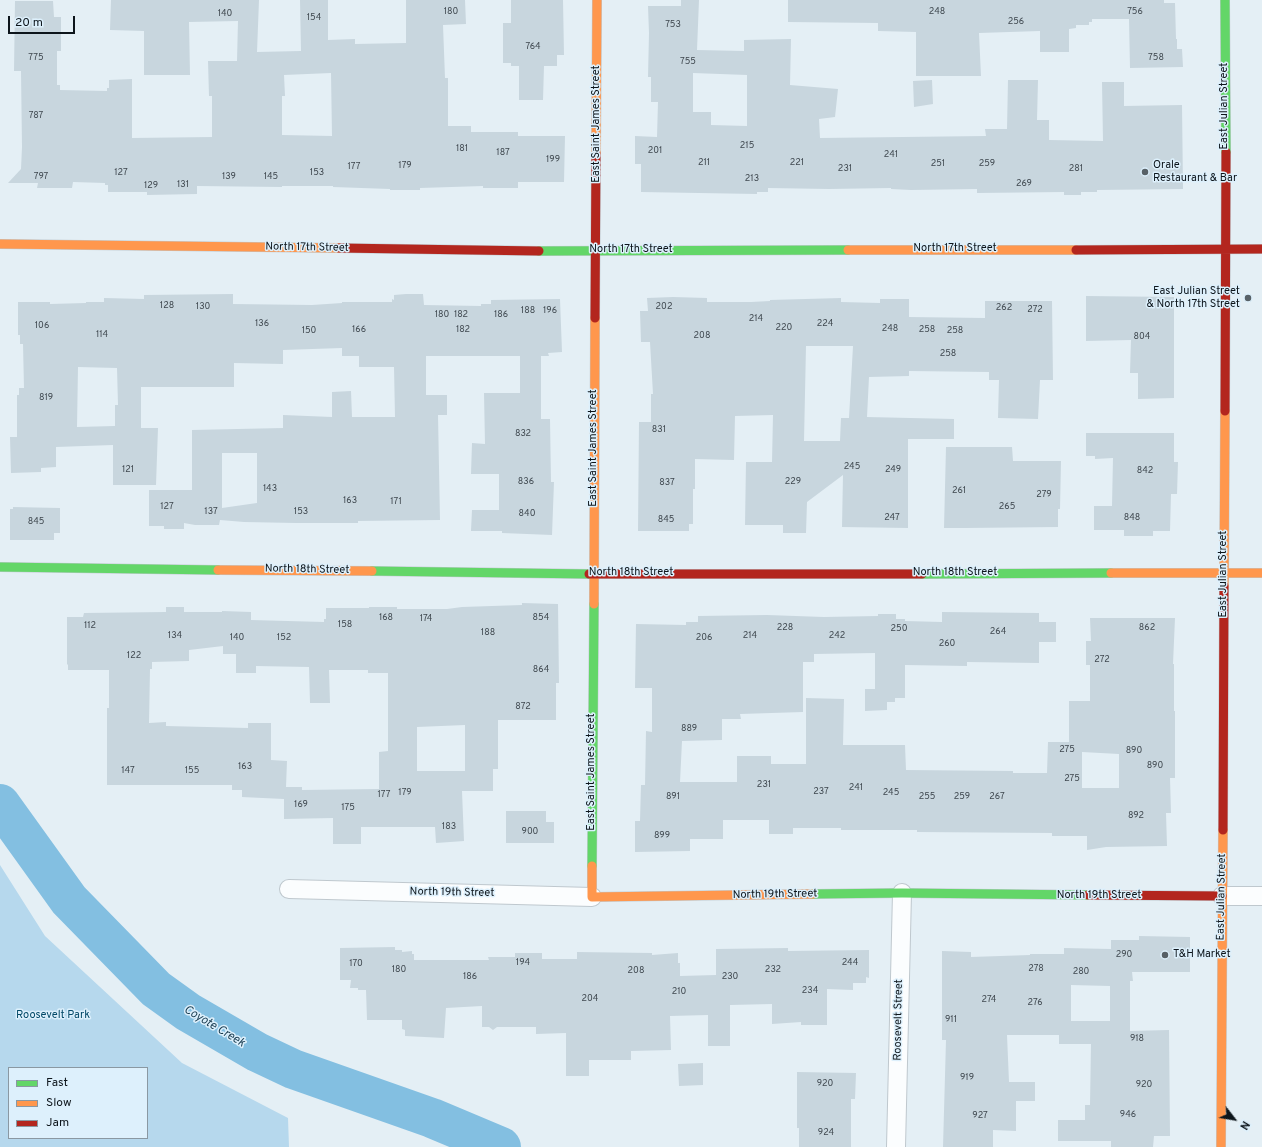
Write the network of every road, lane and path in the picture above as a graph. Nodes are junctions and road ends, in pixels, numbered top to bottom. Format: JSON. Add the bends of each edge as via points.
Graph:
{"nodes":[{"id":1,"x":597,"y":0,"type":"edge"},
{"id":2,"x":1225,"y":0,"type":"edge"},
{"id":3,"x":0,"y":244,"type":"edge"},
{"id":4,"x":1225,"y":249,"type":"junction"},
{"id":5,"x":1262,"y":249,"type":"edge"},
{"id":6,"x":595,"y":251,"type":"junction"},
{"id":7,"x":0,"y":567,"type":"edge"},
{"id":8,"x":1224,"y":572,"type":"junction"},
{"id":9,"x":1262,"y":573,"type":"edge"},
{"id":10,"x":593,"y":574,"type":"junction"},
{"id":11,"x":289,"y":889,"type":"dead end"},
{"id":12,"x":902,"y":893,"type":"junction"},
{"id":13,"x":1222,"y":896,"type":"junction"},
{"id":14,"x":1262,"y":896,"type":"edge"},
{"id":15,"x":592,"y":897,"type":"junction"},
{"id":16,"x":896,"y":1147,"type":"edge"},
{"id":17,"x":1221,"y":1147,"type":"edge"}],
"edges":[{"from":1,"to":6,"type":"street","name":"East Saint James Street"},
{"from":2,"to":4,"type":"street","name":"East Julian Street"},
{"from":3,"to":6,"type":"street","name":"North 17th Street"},
{"from":4,"to":5,"type":"street","name":"North 17th Street"},
{"from":4,"to":6,"type":"street","name":"North 17th Street"},
{"from":4,"to":8,"type":"street","name":"East Julian Street"},
{"from":6,"to":10,"type":"street","name":"East Saint James Street"},
{"from":7,"to":10,"type":"street","name":"North 18th Street"},
{"from":8,"to":9,"type":"street","name":"North 18th Street"},
{"from":8,"to":10,"type":"street","name":"North 18th Street"},
{"from":8,"to":13,"type":"street","name":"East Julian Street"},
{"from":10,"to":15,"type":"street","name":"East Saint James Street"},
{"from":11,"to":15,"type":"street","name":"North 19th Street"},
{"from":12,"to":13,"type":"street","name":"North 19th Street"},
{"from":12,"to":15,"type":"street","name":"North 19th Street"},
{"from":12,"to":16,"type":"street","name":"Roosevelt Street"},
{"from":13,"to":14,"type":"street","name":"North 19th Street"},
{"from":13,"to":17,"type":"street","name":"East Julian Street"}]}
